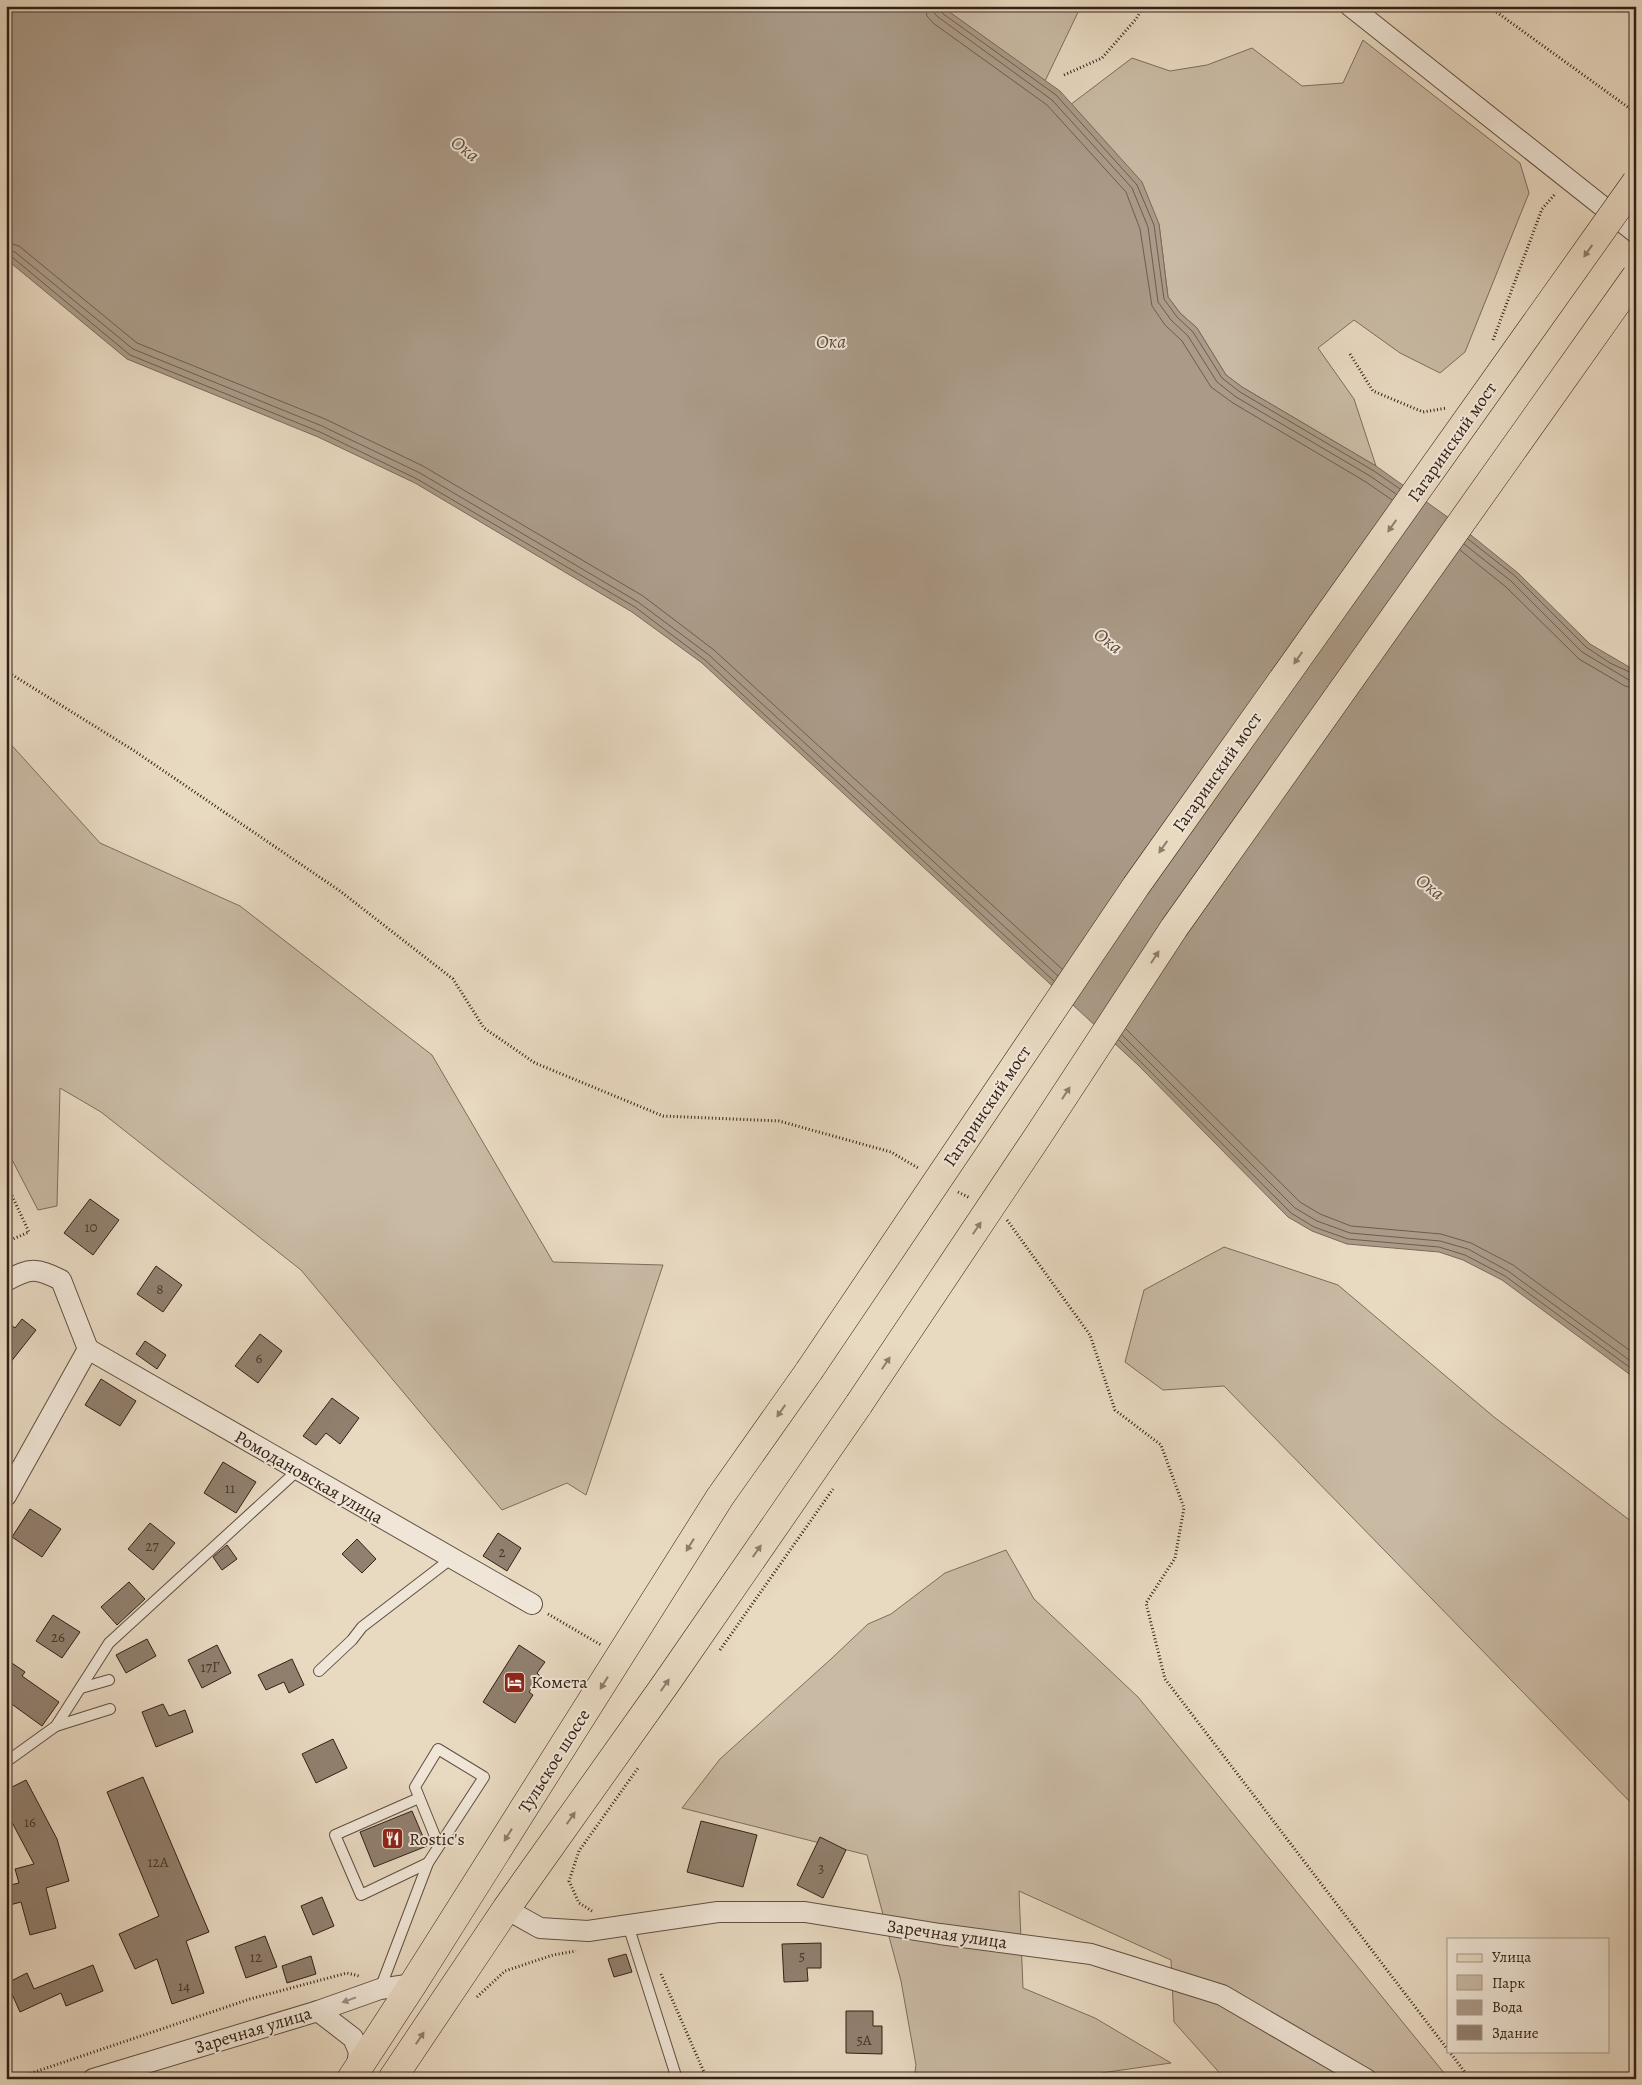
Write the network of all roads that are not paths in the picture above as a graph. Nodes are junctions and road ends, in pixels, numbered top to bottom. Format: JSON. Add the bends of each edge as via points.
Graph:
{"nodes":[{"id":1,"x":1350,"y":6,"type":"edge"},
{"id":2,"x":1636,"y":182,"type":"edge"},
{"id":3,"x":1636,"y":233,"type":"edge"},
{"id":4,"x":1636,"y":276,"type":"edge"},
{"id":5,"x":6,"y":1282,"type":"edge"},
{"id":6,"x":88,"y":1349,"type":"junction"},
{"id":7,"x":809,"y":1371,"type":"joint"},
{"id":8,"x":298,"y":1470,"type":"junction"},
{"id":9,"x":6,"y":1496,"type":"edge"},
{"id":10,"x":452,"y":1558,"type":"junction"},
{"id":11,"x":532,"y":1604,"type":"road end"},
{"id":12,"x":319,"y":1671,"type":"dead end"},
{"id":13,"x":109,"y":1680,"type":"dead end"},
{"id":14,"x":81,"y":1688,"type":"junction"},
{"id":15,"x":110,"y":1709,"type":"dead end"},
{"id":16,"x":56,"y":1726,"type":"junction"},
{"id":17,"x":6,"y":1762,"type":"edge"},
{"id":18,"x":419,"y":1798,"type":"junction"},
{"id":19,"x":439,"y":1846,"type":"junction"},
{"id":20,"x":428,"y":1863,"type":"junction"},
{"id":21,"x":506,"y":1909,"type":"junction"},
{"id":22,"x":628,"y":1926,"type":"junction"},
{"id":23,"x":384,"y":1980,"type":"junction"},
{"id":24,"x":413,"y":1984,"type":"junction"},
{"id":25,"x":318,"y":2011,"type":"junction"},
{"id":26,"x":353,"y":2075,"type":"edge"},
{"id":27,"x":399,"y":2076,"type":"edge"},
{"id":28,"x":93,"y":2079,"type":"edge"},
{"id":29,"x":677,"y":2079,"type":"edge"},
{"id":30,"x":1366,"y":2079,"type":"edge"}],
"edges":[{"from":1,"to":3,"type":"street"},
{"from":2,"to":7,"type":"main road","name":"Гагаринский мост","one_way":true,"bridge":true,"via":[[1136,886]]},
{"from":21,"to":4,"type":"main road","one_way":true,"bridge":true,"via":[[859,1404],[1174,928]]},
{"from":5,"to":6,"type":"street","via":[[18,1274],[39,1269],[61,1280]]},
{"from":6,"to":8,"type":"street","name":"Ромодановская улица"},
{"from":6,"to":9,"type":"street"},
{"from":7,"to":24,"type":"main road","name":"Тульское шоссе","one_way":true,"via":[[720,1497]]},
{"from":8,"to":10,"type":"street","name":"Ромодановская улица"},
{"from":8,"to":14,"type":"lane","via":[[109,1644]]},
{"from":10,"to":11,"type":"street","name":"Ромодановская улица"},
{"from":10,"to":12,"type":"lane","via":[[362,1627]]},
{"from":13,"to":14,"type":"lane"},
{"from":14,"to":16,"type":"lane"},
{"from":15,"to":16,"type":"lane"},
{"from":16,"to":17,"type":"lane"},
{"from":18,"to":19,"type":"lane"},
{"from":18,"to":19,"type":"lane","via":[[415,1787],[438,1749],[484,1777]]},
{"from":18,"to":20,"type":"lane","via":[[335,1835],[361,1895]]},
{"from":19,"to":20,"type":"lane"},
{"from":20,"to":23,"type":"lane"},
{"from":21,"to":22,"type":"street","name":"Заречная улица","via":[[540,1928],[588,1931]]},
{"from":27,"to":21,"type":"main road","one_way":true},
{"from":22,"to":29,"type":"lane"},
{"from":22,"to":30,"type":"street","name":"Заречная улица","via":[[718,1912],[805,1912],[1091,1954],[1222,1996]]},
{"from":23,"to":24,"type":"street","name":"Заречная улица"},
{"from":23,"to":25,"type":"street","name":"Заречная улица","one_way":true},
{"from":24,"to":26,"type":"main road","name":"Тульское шоссе"},
{"from":25,"to":26,"type":"street","via":[[353,2038],[359,2052]]},
{"from":25,"to":28,"type":"street","name":"Заречная улица"}]}
